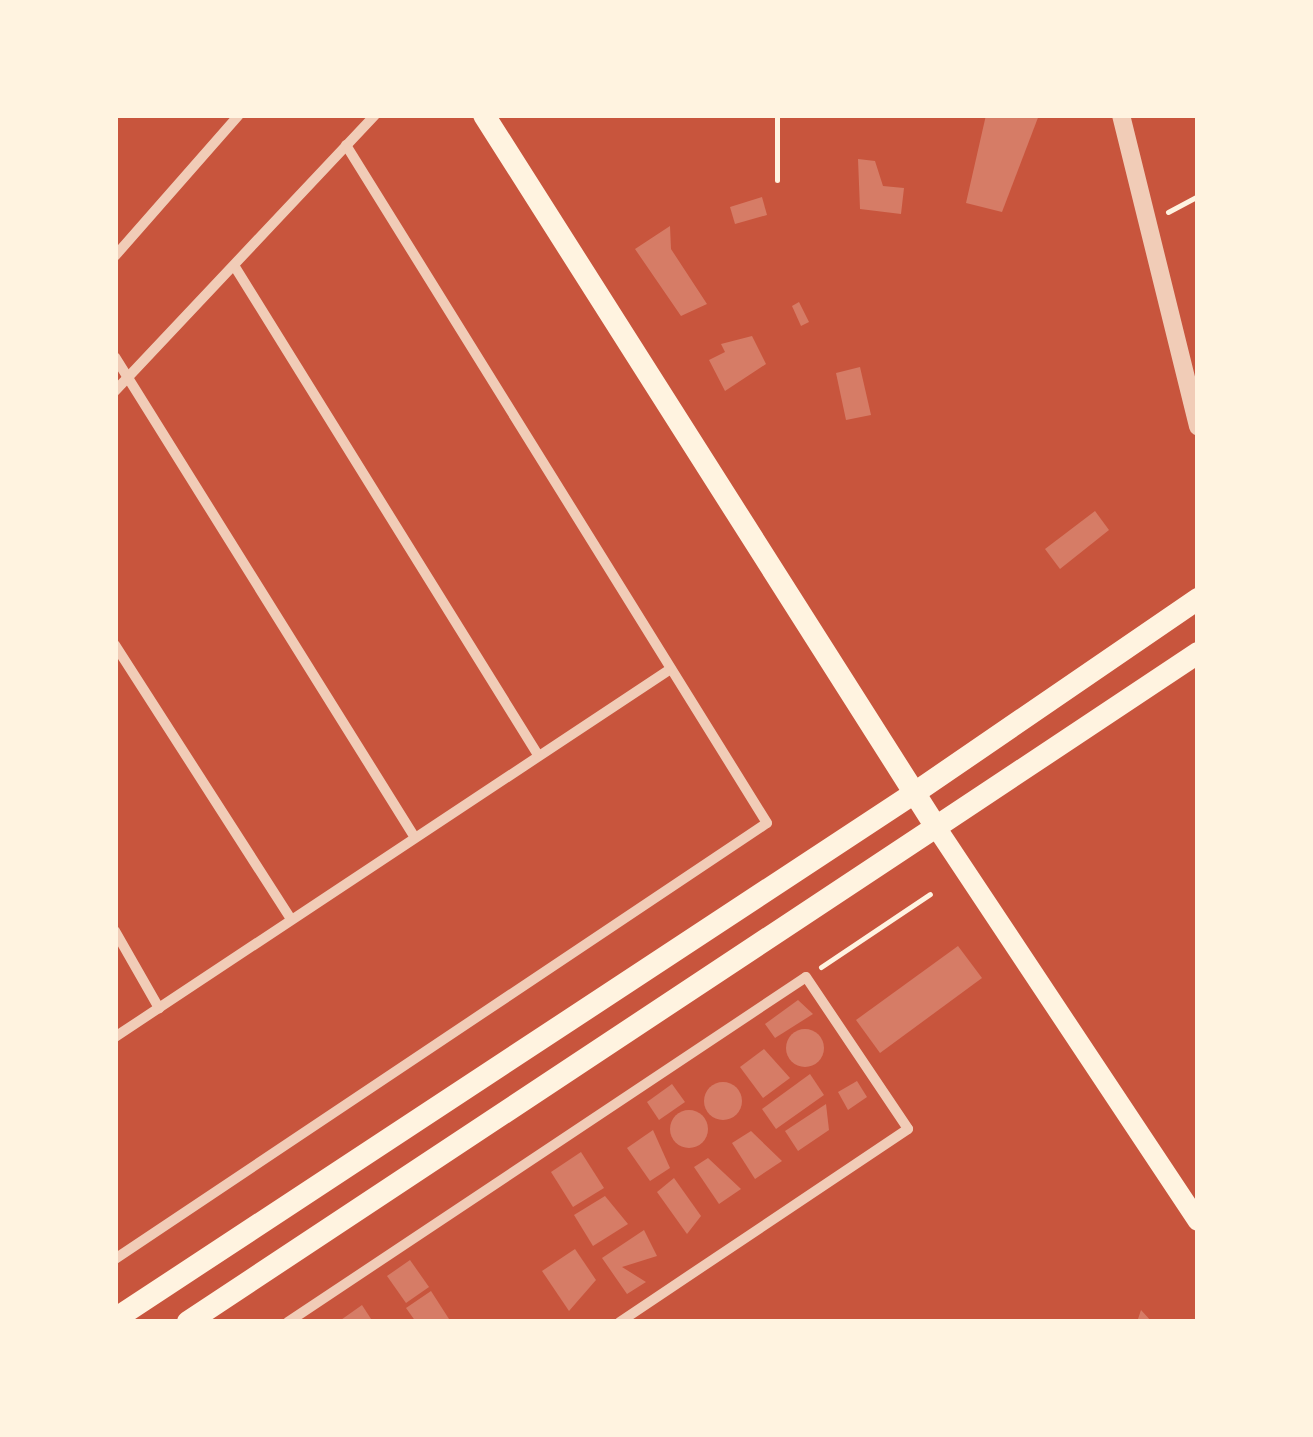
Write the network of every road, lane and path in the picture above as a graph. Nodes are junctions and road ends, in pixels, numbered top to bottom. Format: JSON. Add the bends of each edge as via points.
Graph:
{"nodes":[{"id":1,"x":239,"y":115,"type":"edge"},
{"id":2,"x":375,"y":115,"type":"edge"},
{"id":3,"x":484,"y":115,"type":"edge"},
{"id":4,"x":777,"y":115,"type":"edge"},
{"id":5,"x":1121,"y":115,"type":"edge"},
{"id":6,"x":346,"y":146,"type":"junction"},
{"id":7,"x":777,"y":180,"type":"dead end"},
{"id":8,"x":1198,"y":196,"type":"edge"},
{"id":9,"x":1148,"y":223,"type":"junction"},
{"id":10,"x":115,"y":256,"type":"edge"},
{"id":11,"x":235,"y":266,"type":"junction"},
{"id":12,"x":115,"y":357,"type":"edge"},
{"id":13,"x":128,"y":377,"type":"junction"},
{"id":14,"x":115,"y":391,"type":"edge"},
{"id":15,"x":1198,"y":427,"type":"edge"},
{"id":16,"x":1198,"y":600,"type":"edge"},
{"id":17,"x":115,"y":646,"type":"edge"},
{"id":18,"x":1198,"y":653,"type":"edge"},
{"id":19,"x":669,"y":670,"type":"junction"},
{"id":20,"x":538,"y":755,"type":"junction"},
{"id":21,"x":916,"y":792,"type":"junction"},
{"id":22,"x":936,"y":827,"type":"junction"},
{"id":23,"x":414,"y":836,"type":"junction"},
{"id":24,"x":930,"y":894,"type":"dead end"},
{"id":25,"x":290,"y":918,"type":"junction"},
{"id":26,"x":115,"y":931,"type":"edge"},
{"id":27,"x":806,"y":977,"type":"junction"},
{"id":28,"x":158,"y":1008,"type":"junction"},
{"id":29,"x":115,"y":1038,"type":"edge"},
{"id":30,"x":1198,"y":1221,"type":"edge"},
{"id":31,"x":115,"y":1258,"type":"edge"},
{"id":32,"x":115,"y":1318,"type":"edge"},
{"id":33,"x":188,"y":1322,"type":"edge"},
{"id":34,"x":288,"y":1322,"type":"edge"},
{"id":35,"x":620,"y":1322,"type":"edge"}],
"edges":[{"from":1,"to":10,"type":"street"},
{"from":2,"to":6,"type":"street"},
{"from":3,"to":21,"type":"main road"},
{"from":4,"to":7,"type":"path"},
{"from":5,"to":9,"type":"street"},
{"from":6,"to":11,"type":"street"},
{"from":6,"to":19,"type":"street"},
{"from":8,"to":9,"type":"path"},
{"from":9,"to":15,"type":"street"},
{"from":11,"to":13,"type":"street"},
{"from":11,"to":20,"type":"street"},
{"from":12,"to":13,"type":"street"},
{"from":13,"to":14,"type":"street"},
{"from":13,"to":23,"type":"street"},
{"from":16,"to":21,"type":"main road"},
{"from":17,"to":25,"type":"street"},
{"from":18,"to":22,"type":"main road"},
{"from":19,"to":20,"type":"street"},
{"from":19,"to":31,"type":"street","via":[[767,823]]},
{"from":20,"to":23,"type":"street"},
{"from":21,"to":22,"type":"main road"},
{"from":21,"to":32,"type":"main road"},
{"from":22,"to":30,"type":"main road"},
{"from":22,"to":33,"type":"main road"},
{"from":23,"to":25,"type":"street"},
{"from":24,"to":27,"type":"path"},
{"from":25,"to":28,"type":"street"},
{"from":26,"to":28,"type":"street"},
{"from":27,"to":34,"type":"street"},
{"from":27,"to":35,"type":"street","via":[[908,1130]]},
{"from":28,"to":29,"type":"street"}]}
